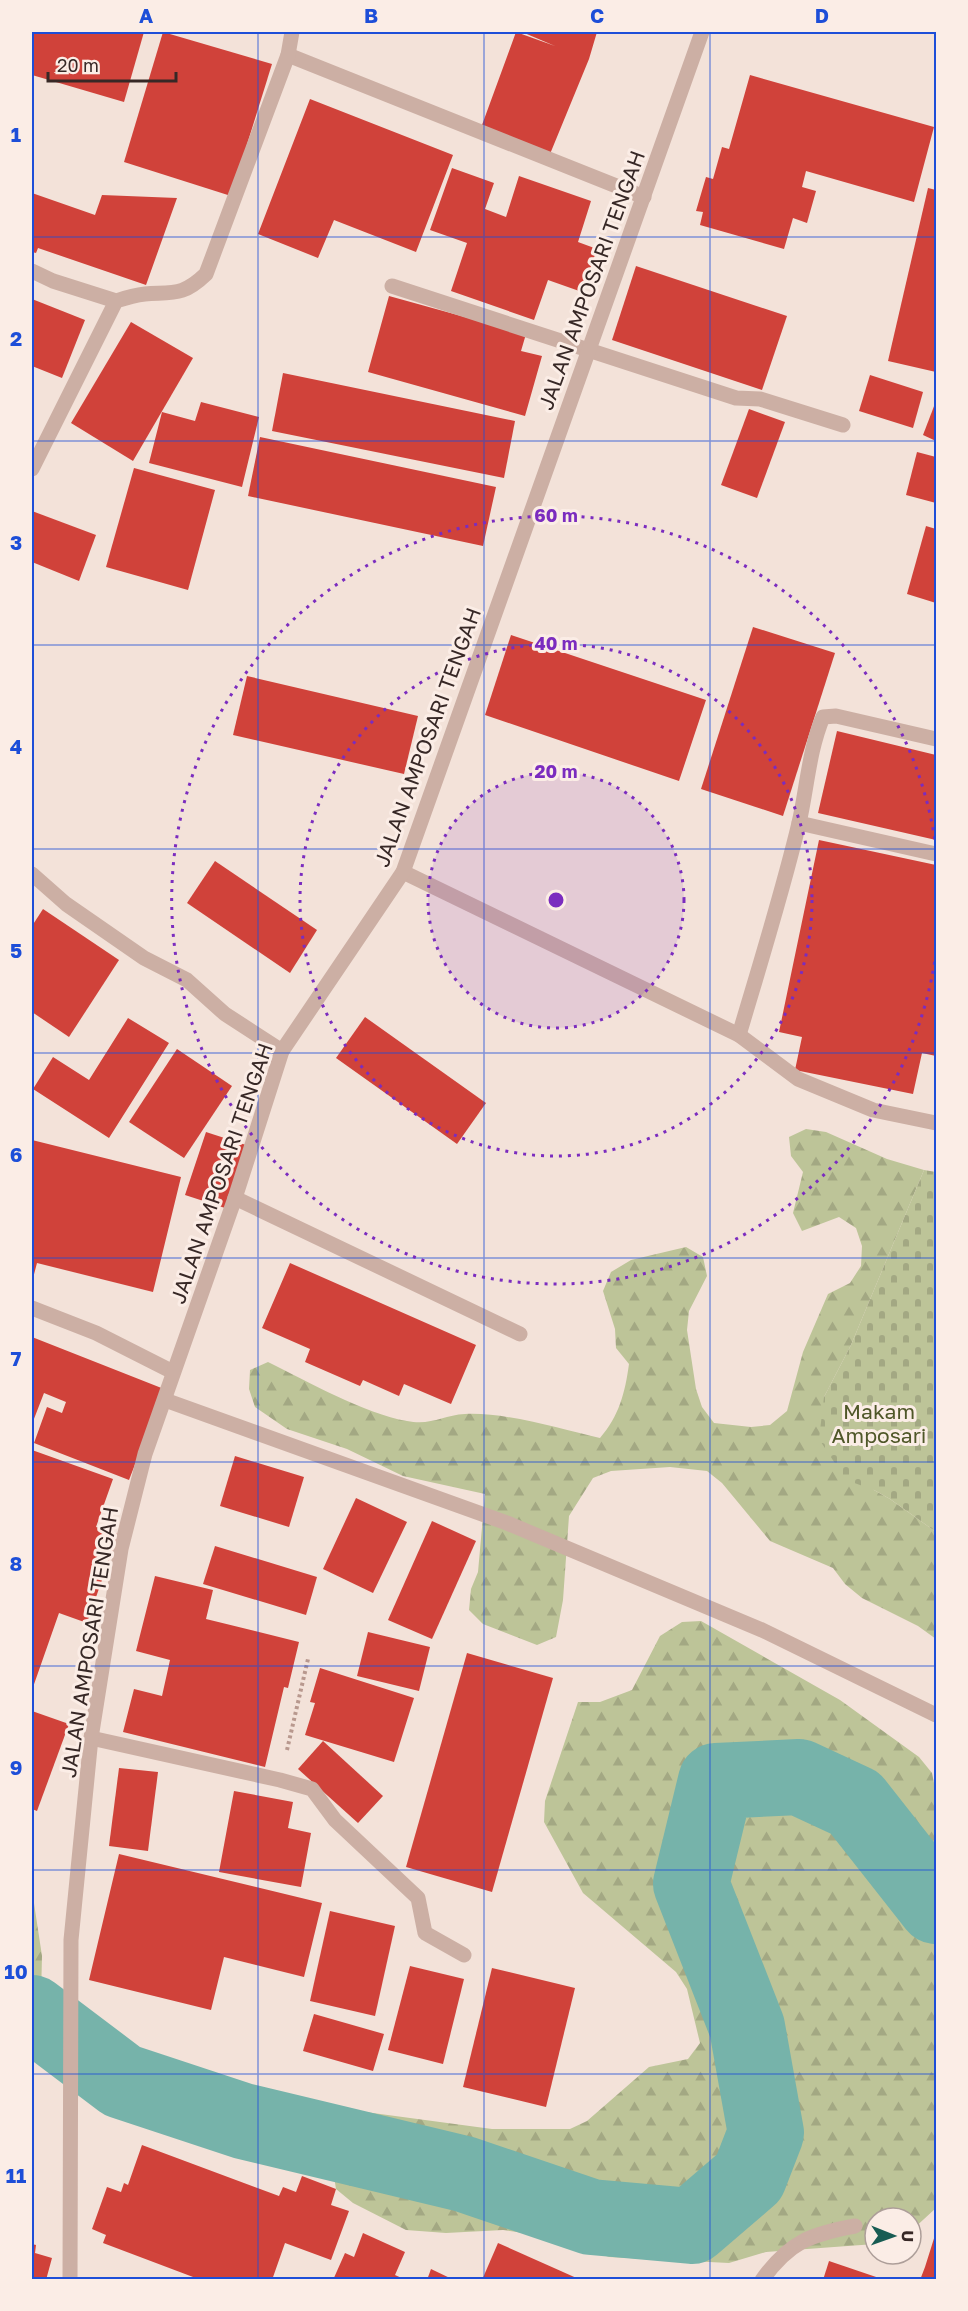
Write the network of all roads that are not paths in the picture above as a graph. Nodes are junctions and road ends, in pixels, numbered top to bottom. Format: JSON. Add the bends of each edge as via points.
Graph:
{"nodes":[{"id":1,"x":292,"y":32,"type":"edge"},
{"id":2,"x":702,"y":32,"type":"edge"},
{"id":3,"x":288,"y":55,"type":"junction"},
{"id":4,"x":644,"y":197,"type":"junction"},
{"id":5,"x":32,"y":271,"type":"edge"},
{"id":6,"x":392,"y":286,"type":"dead end"},
{"id":7,"x":116,"y":300,"type":"junction"},
{"id":8,"x":589,"y":348,"type":"junction"},
{"id":9,"x":843,"y":425,"type":"dead end"},
{"id":10,"x":32,"y":469,"type":"edge"},
{"id":11,"x":936,"y":739,"type":"edge"},
{"id":12,"x":799,"y":823,"type":"junction"},
{"id":13,"x":936,"y":854,"type":"edge"},
{"id":14,"x":403,"y":872,"type":"junction"},
{"id":15,"x":32,"y":874,"type":"edge"},
{"id":16,"x":739,"y":1035,"type":"junction"},
{"id":17,"x":282,"y":1051,"type":"junction"},
{"id":18,"x":936,"y":1123,"type":"edge"},
{"id":19,"x":235,"y":1198,"type":"junction"},
{"id":20,"x":32,"y":1308,"type":"edge"},
{"id":21,"x":520,"y":1334,"type":"dead end"},
{"id":22,"x":173,"y":1372,"type":"junction"},
{"id":23,"x":165,"y":1400,"type":"junction"},
{"id":24,"x":936,"y":1715,"type":"edge"},
{"id":25,"x":91,"y":1738,"type":"junction"},
{"id":26,"x":464,"y":1954,"type":"dead end"},
{"id":27,"x":855,"y":2226,"type":"dead end"},
{"id":28,"x":70,"y":2280,"type":"edge"},
{"id":29,"x":762,"y":2280,"type":"edge"}],
"edges":[{"from":1,"to":3,"type":"street"},
{"from":2,"to":4,"type":"street","name":"JALAN AMPOSARI TENGAH"},
{"from":3,"to":4,"type":"street"},
{"from":3,"to":7,"type":"street","via":[[206,274],[175,293]]},
{"from":4,"to":8,"type":"street","name":"JALAN AMPOSARI TENGAH"},
{"from":5,"to":7,"type":"street"},
{"from":6,"to":8,"type":"street"},
{"from":7,"to":10,"type":"street"},
{"from":8,"to":9,"type":"street","via":[[736,398],[760,399]]},
{"from":8,"to":14,"type":"street","name":"JALAN AMPOSARI TENGAH"},
{"from":11,"to":12,"type":"street","via":[[836,716],[824,717],[817,732]]},
{"from":12,"to":13,"type":"street"},
{"from":12,"to":16,"type":"street"},
{"from":14,"to":16,"type":"street"},
{"from":14,"to":17,"type":"street","name":"JALAN AMPOSARI TENGAH"},
{"from":15,"to":17,"type":"street","via":[[66,904],[144,958],[187,980],[225,1014]]},
{"from":16,"to":18,"type":"street","via":[[798,1079],[873,1110]]},
{"from":17,"to":19,"type":"street","name":"JALAN AMPOSARI TENGAH"},
{"from":19,"to":21,"type":"street"},
{"from":19,"to":22,"type":"street","name":"JALAN AMPOSARI TENGAH"},
{"from":20,"to":22,"type":"street","via":[[96,1333]]},
{"from":22,"to":23,"type":"street","name":"JALAN AMPOSARI TENGAH"},
{"from":23,"to":24,"type":"street","via":[[507,1523],[762,1630]]},
{"from":23,"to":25,"type":"street","name":"JALAN AMPOSARI TENGAH","via":[[145,1454],[121,1549]]},
{"from":25,"to":26,"type":"street","via":[[312,1789],[335,1820],[418,1898],[425,1933]]},
{"from":25,"to":28,"type":"street","name":"JALAN AMPOSARI TENGAH","via":[[71,1940]]},
{"from":27,"to":29,"type":"street","via":[[820,2233],[796,2244],[775,2261]]}]}
